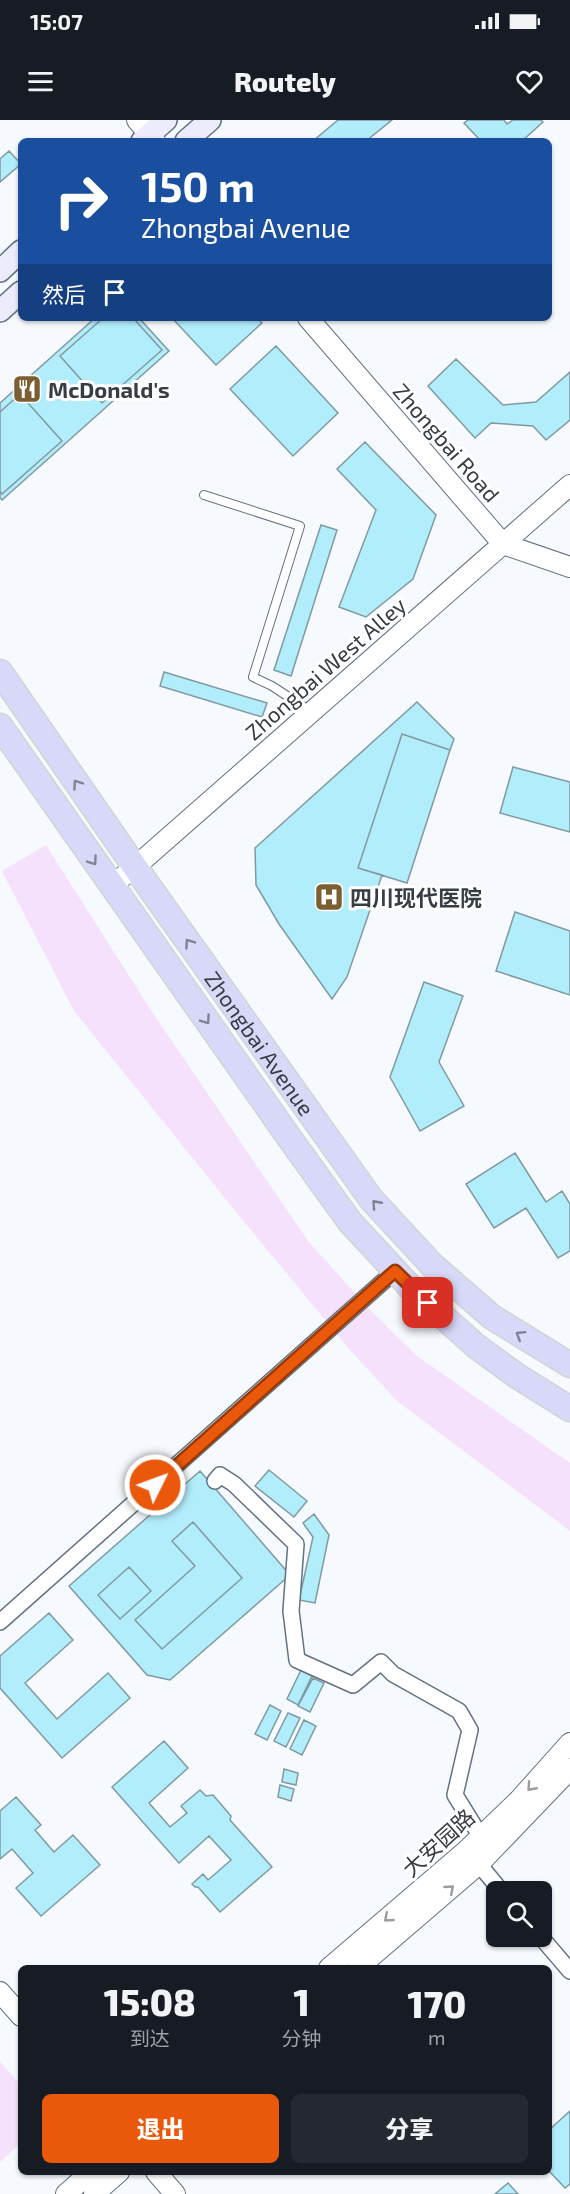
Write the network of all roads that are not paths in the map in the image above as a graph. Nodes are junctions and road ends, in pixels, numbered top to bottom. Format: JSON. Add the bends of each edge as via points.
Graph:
{"nodes":[{"id":1,"x":166,"y":120,"type":"edge"},
{"id":2,"x":210,"y":120,"type":"edge"},
{"id":3,"x":146,"y":134,"type":"edge"},
{"id":4,"x":189,"y":138,"type":"edge"},
{"id":5,"x":18,"y":254,"type":"edge"},
{"id":6,"x":0,"y":271,"type":"edge"},
{"id":7,"x":18,"y":295,"type":"edge"},
{"id":8,"x":0,"y":311,"type":"edge"},
{"id":9,"x":311,"y":321,"type":"edge"},
{"id":10,"x":570,"y":485,"type":"edge"},
{"id":11,"x":204,"y":495,"type":"dead end"},
{"id":12,"x":503,"y":544,"type":"junction"},
{"id":13,"x":570,"y":567,"type":"edge"},
{"id":14,"x":0,"y":672,"type":"edge"},
{"id":15,"x":311,"y":712,"type":"junction"},
{"id":16,"x":0,"y":726,"type":"edge"},
{"id":17,"x":135,"y":867,"type":"junction"},
{"id":18,"x":111,"y":886,"type":"junction"},
{"id":19,"x":395,"y":1271,"type":"junction"},
{"id":20,"x":570,"y":1365,"type":"edge"},
{"id":21,"x":570,"y":1409,"type":"edge"},
{"id":22,"x":215,"y":1480,"type":"dead end"},
{"id":23,"x":0,"y":1623,"type":"edge"},
{"id":24,"x":570,"y":1743,"type":"edge"},
{"id":25,"x":570,"y":1769,"type":"edge"},
{"id":26,"x":476,"y":1850,"type":"junction"},
{"id":27,"x":495,"y":1881,"type":"edge"},
{"id":28,"x":549,"y":1947,"type":"edge"},
{"id":29,"x":333,"y":1965,"type":"edge"},
{"id":30,"x":361,"y":1965,"type":"edge"},
{"id":31,"x":570,"y":1971,"type":"edge"},
{"id":32,"x":0,"y":1992,"type":"edge"},
{"id":33,"x":18,"y":2013,"type":"edge"},
{"id":34,"x":88,"y":2175,"type":"edge"},
{"id":35,"x":116,"y":2175,"type":"edge"},
{"id":36,"x":159,"y":2175,"type":"edge"},
{"id":37,"x":66,"y":2194,"type":"edge"},
{"id":38,"x":94,"y":2194,"type":"edge"},
{"id":39,"x":176,"y":2194,"type":"edge"}],
"edges":[{"from":1,"to":3,"type":"main road"},
{"from":2,"to":4,"type":"main road"},
{"from":5,"to":6,"type":"main road"},
{"from":7,"to":8,"type":"main road"},
{"from":9,"to":12,"type":"street","name":"Zhongbai Road"},
{"from":10,"to":12,"type":"street","name":"Zhongbai West Alley"},
{"from":11,"to":15,"type":"lane","via":[[300,526],[253,677]]},
{"from":12,"to":13,"type":"street"},
{"from":12,"to":15,"type":"street","name":"Zhongbai West Alley"},
{"from":17,"to":14,"type":"main road","name":"Zhongbai Avenue","one_way":true},
{"from":15,"to":17,"type":"street","name":"Zhongbai West Alley"},
{"from":16,"to":18,"type":"main road","name":"Zhongbai Avenue","one_way":true},
{"from":17,"to":18,"type":"street","name":"Zhongbai West Alley"},
{"from":20,"to":17,"type":"main road","name":"Zhongbai Avenue","one_way":true,"via":[[492,1317],[431,1264],[371,1199]]},
{"from":18,"to":19,"type":"main road","name":"Zhongbai Avenue","one_way":true,"via":[[350,1222]]},
{"from":19,"to":21,"type":"main road","name":"Zhongbai Avenue","via":[[476,1346]]},
{"from":19,"to":23,"type":"street"},
{"from":22,"to":26,"type":"street","via":[[220,1475],[234,1484],[296,1544],[291,1611],[297,1660],[353,1685],[381,1662],[393,1674],[459,1711],[470,1730],[455,1795]]},
{"from":24,"to":26,"type":"street","name":"大安园路","one_way":true},
{"from":25,"to":26,"type":"street"},
{"from":26,"to":27,"type":"street"},
{"from":26,"to":29,"type":"street","name":"大安园路","one_way":true},
{"from":30,"to":26,"type":"street","one_way":true},
{"from":28,"to":31,"type":"street"},
{"from":32,"to":33,"type":"street"},
{"from":34,"to":37,"type":"street"},
{"from":35,"to":38,"type":"street"},
{"from":36,"to":39,"type":"street"}]}
